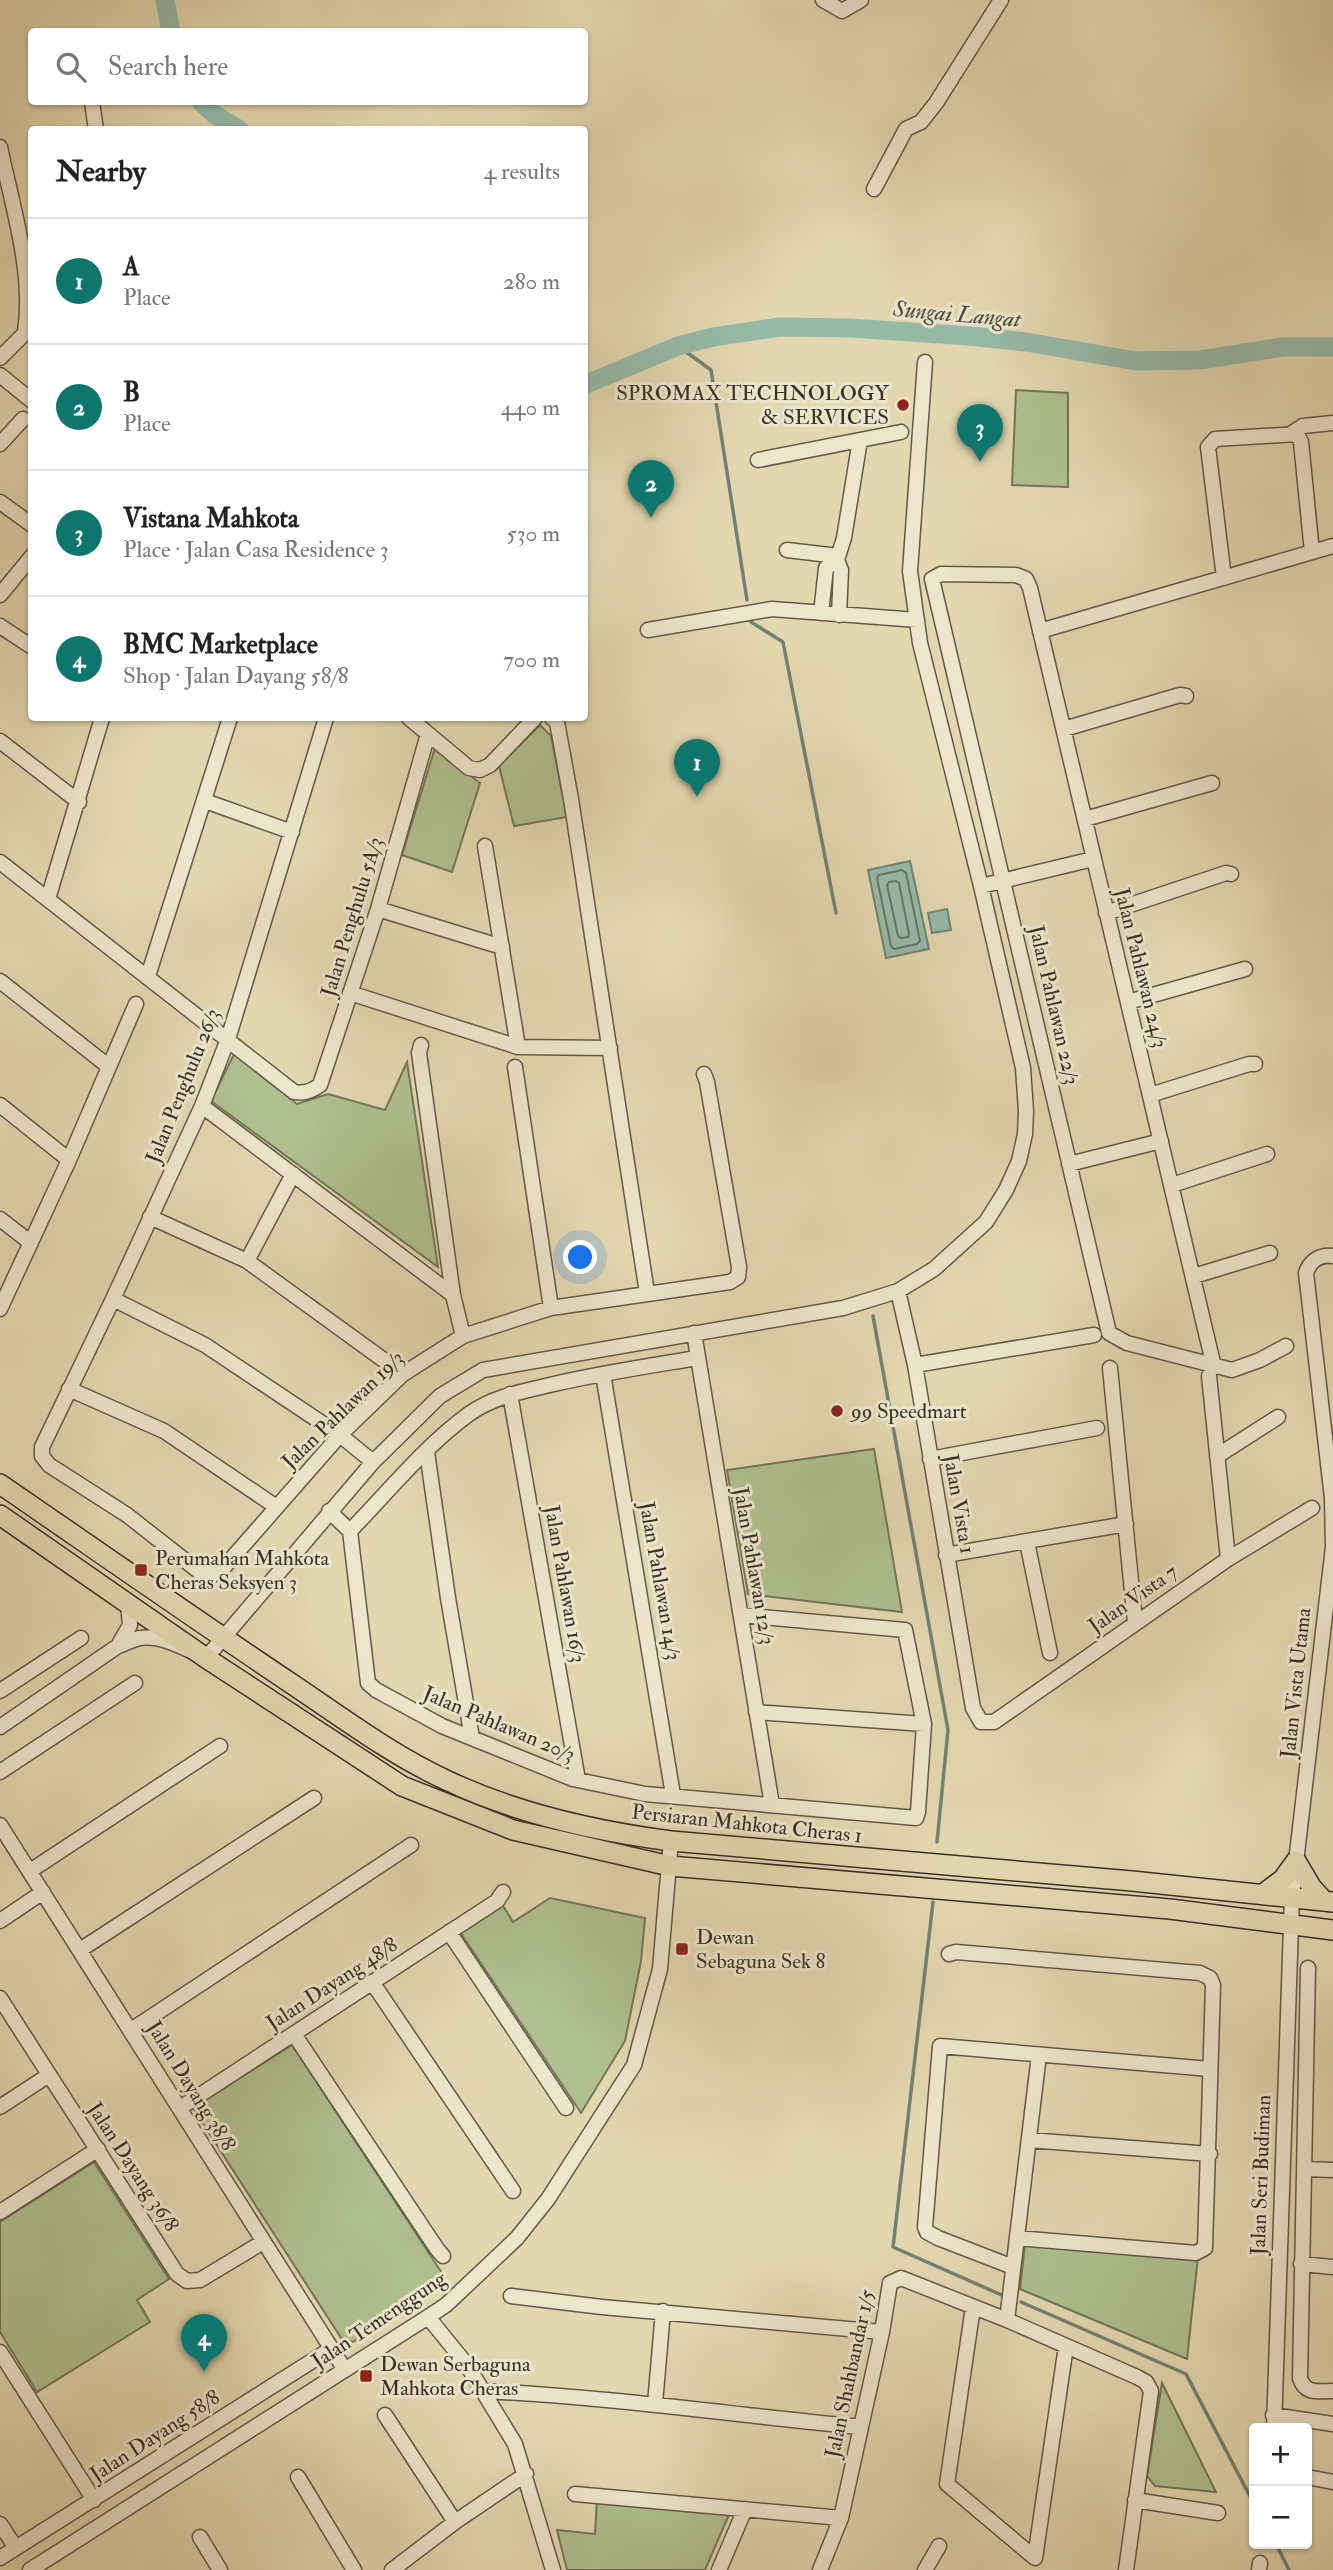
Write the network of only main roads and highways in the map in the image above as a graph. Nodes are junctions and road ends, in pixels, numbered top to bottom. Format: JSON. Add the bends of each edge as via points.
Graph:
{"nodes":[{"id":1,"x":0,"y":1484,"type":"edge"},
{"id":2,"x":0,"y":1514,"type":"edge"},
{"id":3,"x":1263,"y":1894,"type":"junction"},
{"id":4,"x":1328,"y":1901,"type":"edge"},
{"id":5,"x":1333,"y":1930,"type":"edge"}],
"edges":[{"from":1,"to":3,"type":"main road","name":"Persiaran Mahkota Cheras 1","via":[[397,1754],[447,1781],[518,1808],[626,1836]]},
{"from":2,"to":5,"type":"main road","via":[[206,1658],[402,1786],[513,1830],[670,1866],[1170,1909]]},
{"from":3,"to":4,"type":"main road","name":"Persiaran Mahkota Cheras 1"},
{"from":3,"to":4,"type":"main road","via":[[1283,1880],[1296,1861],[1312,1888]]}]}
